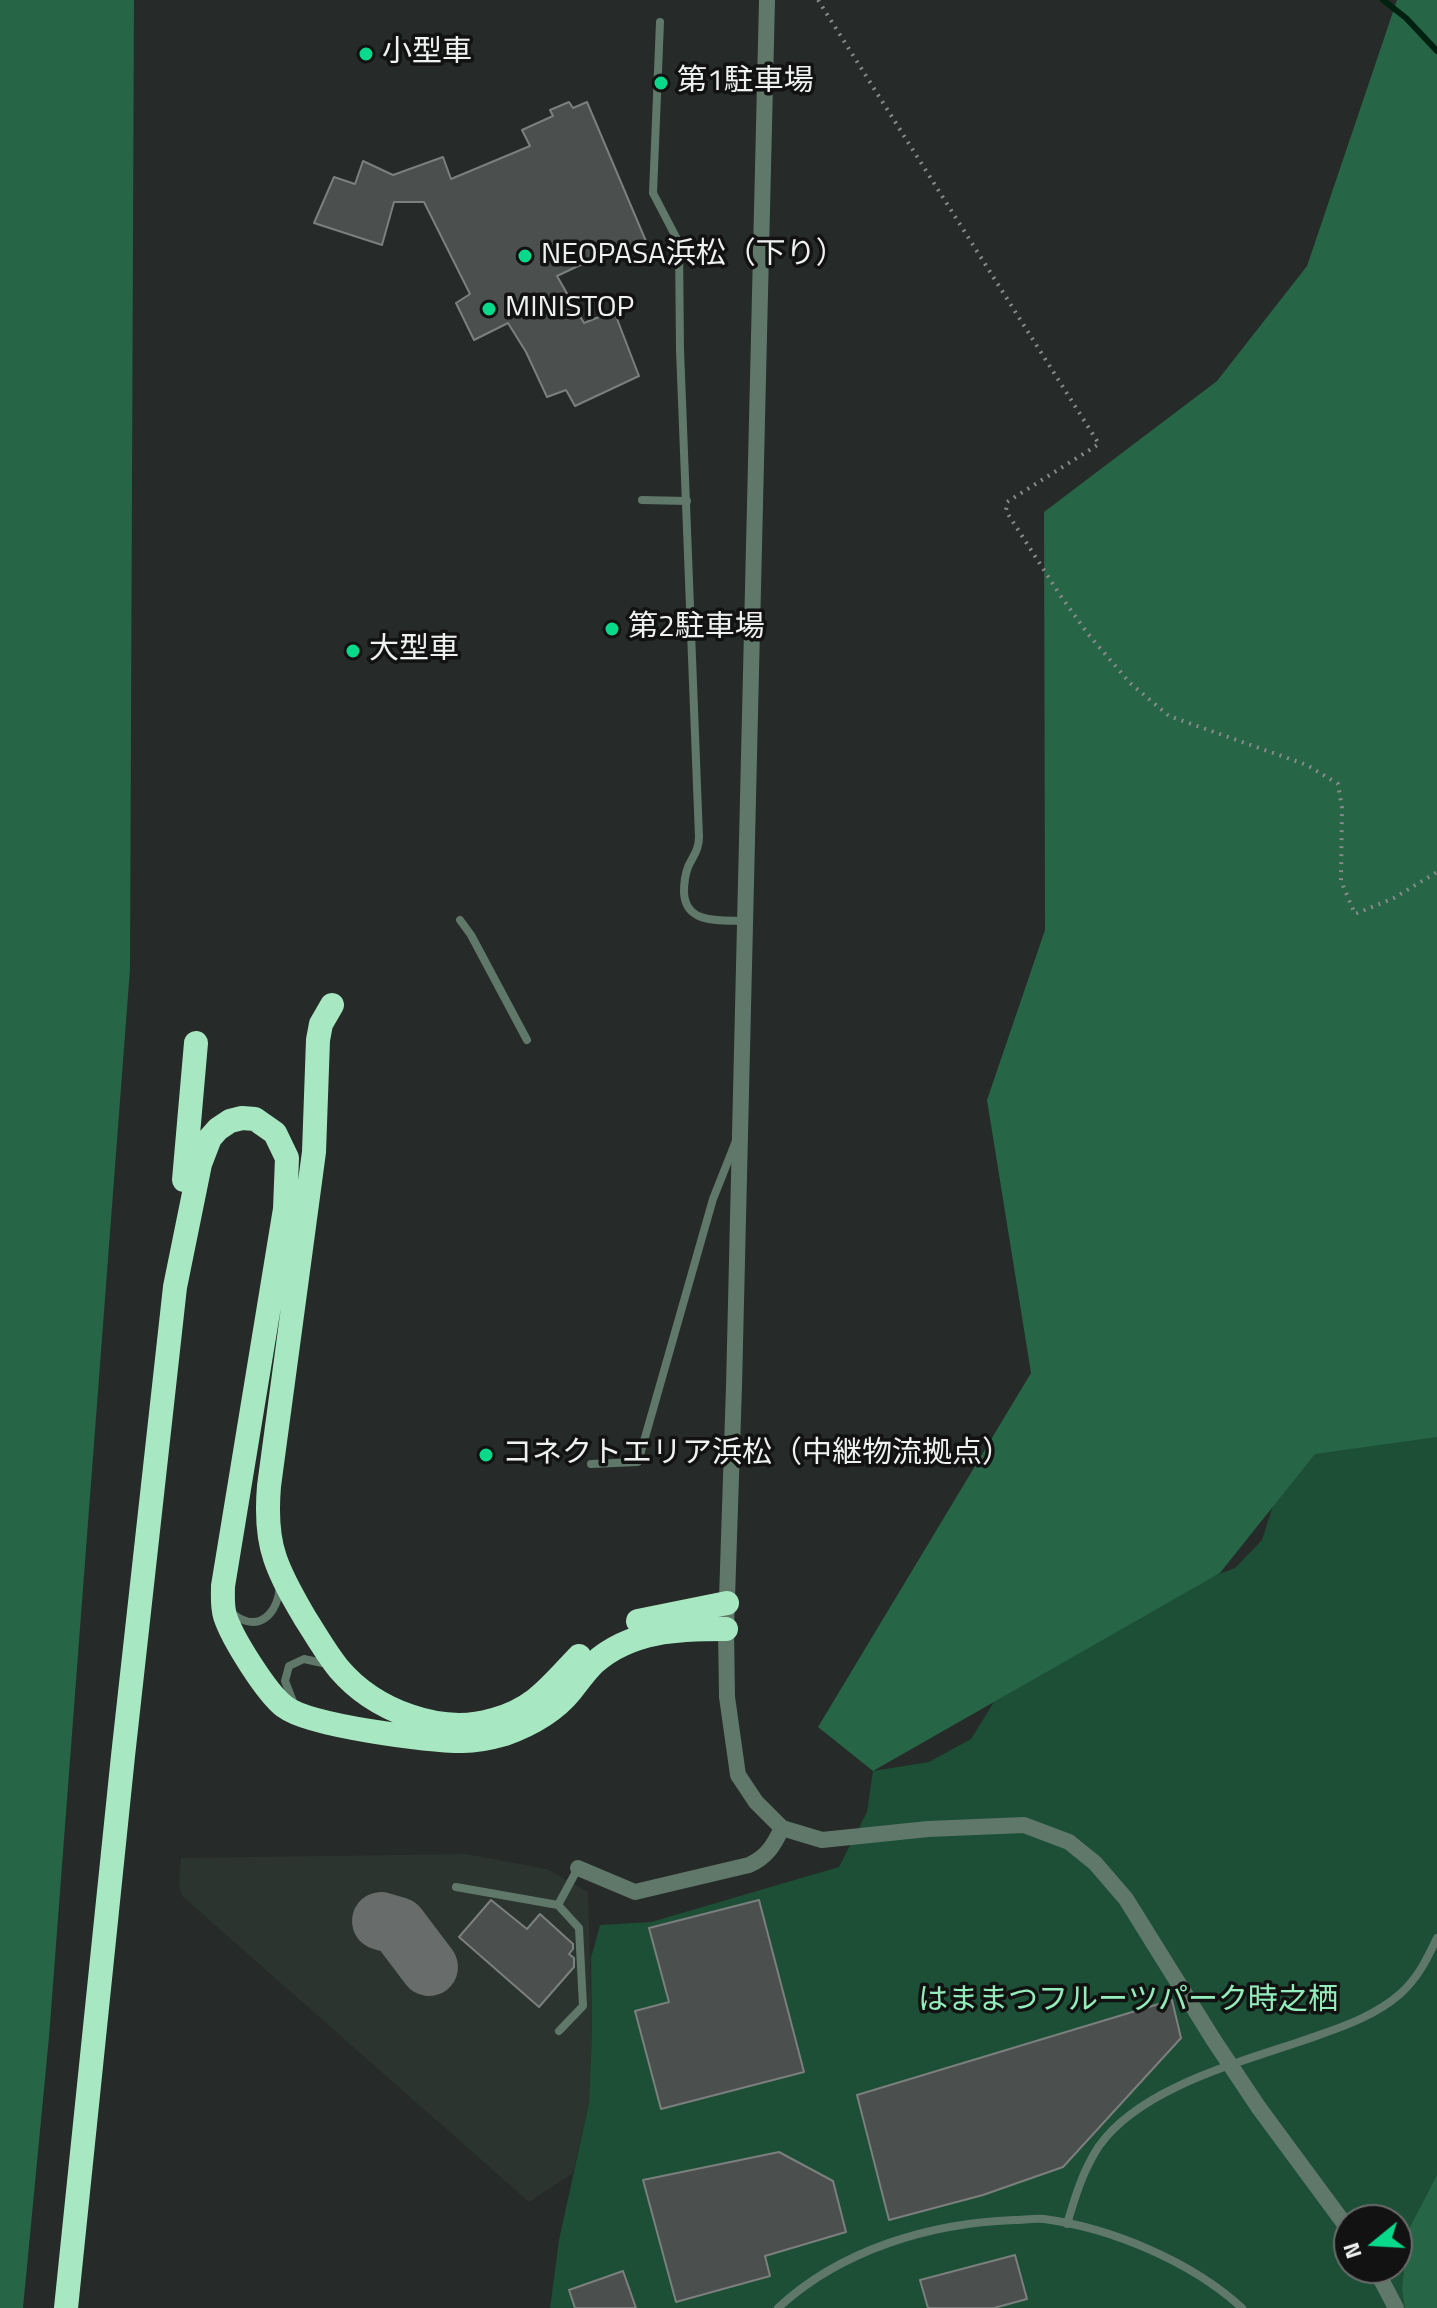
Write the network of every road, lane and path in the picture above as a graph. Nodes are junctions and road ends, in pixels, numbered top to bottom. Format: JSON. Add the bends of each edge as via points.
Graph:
{"nodes":[{"id":1,"x":767,"y":0,"type":"edge"},
{"id":2,"x":818,"y":0,"type":"edge"},
{"id":3,"x":660,"y":22,"type":"dead end"},
{"id":4,"x":642,"y":500,"type":"dead end"},
{"id":5,"x":687,"y":501,"type":"junction"},
{"id":6,"x":1437,"y":872,"type":"edge"},
{"id":7,"x":460,"y":920,"type":"dead end"},
{"id":8,"x":746,"y":921,"type":"junction"},
{"id":9,"x":332,"y":1005,"type":"dead end"},
{"id":10,"x":527,"y":1040,"type":"dead end"},
{"id":11,"x":196,"y":1043,"type":"dead end"},
{"id":12,"x":739,"y":1133,"type":"junction"},
{"id":13,"x":175,"y":1287,"type":"junction"},
{"id":14,"x":591,"y":1464,"type":"dead end"},
{"id":15,"x":280,"y":1572,"type":"junction"},
{"id":16,"x":223,"y":1602,"type":"junction"},
{"id":17,"x":727,"y":1603,"type":"junction"},
{"id":18,"x":726,"y":1629,"type":"junction"},
{"id":19,"x":338,"y":1668,"type":"junction"},
{"id":20,"x":301,"y":1715,"type":"junction"},
{"id":21,"x":782,"y":1828,"type":"junction"},
{"id":22,"x":578,"y":1868,"type":"joint"},
{"id":23,"x":456,"y":1887,"type":"dead end"},
{"id":24,"x":558,"y":1905,"type":"junction"},
{"id":25,"x":1437,"y":1938,"type":"edge"},
{"id":26,"x":559,"y":2031,"type":"dead end"},
{"id":27,"x":1333,"y":2208,"type":"edge"},
{"id":28,"x":1067,"y":2224,"type":"junction"},
{"id":29,"x":1383,"y":2284,"type":"edge"},
{"id":30,"x":66,"y":2308,"type":"edge"},
{"id":31,"x":778,"y":2308,"type":"edge"},
{"id":32,"x":1242,"y":2308,"type":"edge"},
{"id":33,"x":1396,"y":2308,"type":"edge"}],
"edges":[{"from":1,"to":8,"type":"street"},
{"from":2,"to":6,"type":"path","via":[[1099,444],[1007,502],[1006,511],[1060,595],[1130,683],[1169,716],[1307,765],[1338,784],[1341,881],[1355,914]]},
{"from":3,"to":5,"type":"lane","via":[[653,193],[679,243]]},
{"from":4,"to":5,"type":"lane"},
{"from":5,"to":8,"type":"lane","via":[[699,848],[687,869],[685,900],[701,919]]},
{"from":7,"to":10,"type":"lane"},
{"from":8,"to":12,"type":"street"},
{"from":9,"to":15,"type":"highway","via":[[318,1040],[314,1152],[269,1486],[268,1524]]},
{"from":11,"to":13,"type":"highway"},
{"from":12,"to":14,"type":"lane","via":[[713,1199],[638,1462]]},
{"from":12,"to":17,"type":"street"},
{"from":13,"to":16,"type":"highway","via":[[210,1138],[230,1121],[255,1119],[266,1124],[287,1158],[287,1189]]},
{"from":13,"to":30,"type":"highway"},
{"from":15,"to":16,"type":"lane","via":[[274,1609],[259,1621],[241,1620]]},
{"from":15,"to":19,"type":"highway"},
{"from":16,"to":20,"type":"highway","via":[[233,1633],[266,1688]]},
{"from":17,"to":18,"type":"street"},
{"from":17,"to":19,"type":"highway","via":[[614,1630],[583,1652],[531,1704],[476,1724],[440,1724],[401,1712],[366,1693]]},
{"from":18,"to":20,"type":"highway","via":[[658,1632],[622,1644],[592,1665],[541,1718],[484,1740],[438,1740]]},
{"from":18,"to":21,"type":"street","via":[[727,1697],[738,1775]]},
{"from":19,"to":20,"type":"lane","via":[[304,1659],[289,1666],[285,1681]]},
{"from":21,"to":22,"type":"street","via":[[773,1846],[749,1865],[635,1892]]},
{"from":21,"to":27,"type":"street","bridge":true,"via":[[822,1840],[1024,1825],[1069,1842],[1126,1899],[1259,2108]]},
{"from":22,"to":24,"type":"lane"},
{"from":23,"to":24,"type":"lane"},
{"from":24,"to":26,"type":"lane","via":[[579,1928],[583,2006]]},
{"from":25,"to":28,"type":"lane","via":[[1423,1968],[1400,1994],[1370,2015],[1184,2083],[1140,2106],[1100,2145],[1079,2182]]},
{"from":28,"to":31,"type":"lane","via":[[1043,2219],[987,2221],[896,2240],[826,2271]]},
{"from":28,"to":32,"type":"lane","via":[[1154,2251],[1222,2289]]},
{"from":29,"to":33,"type":"street"}]}
